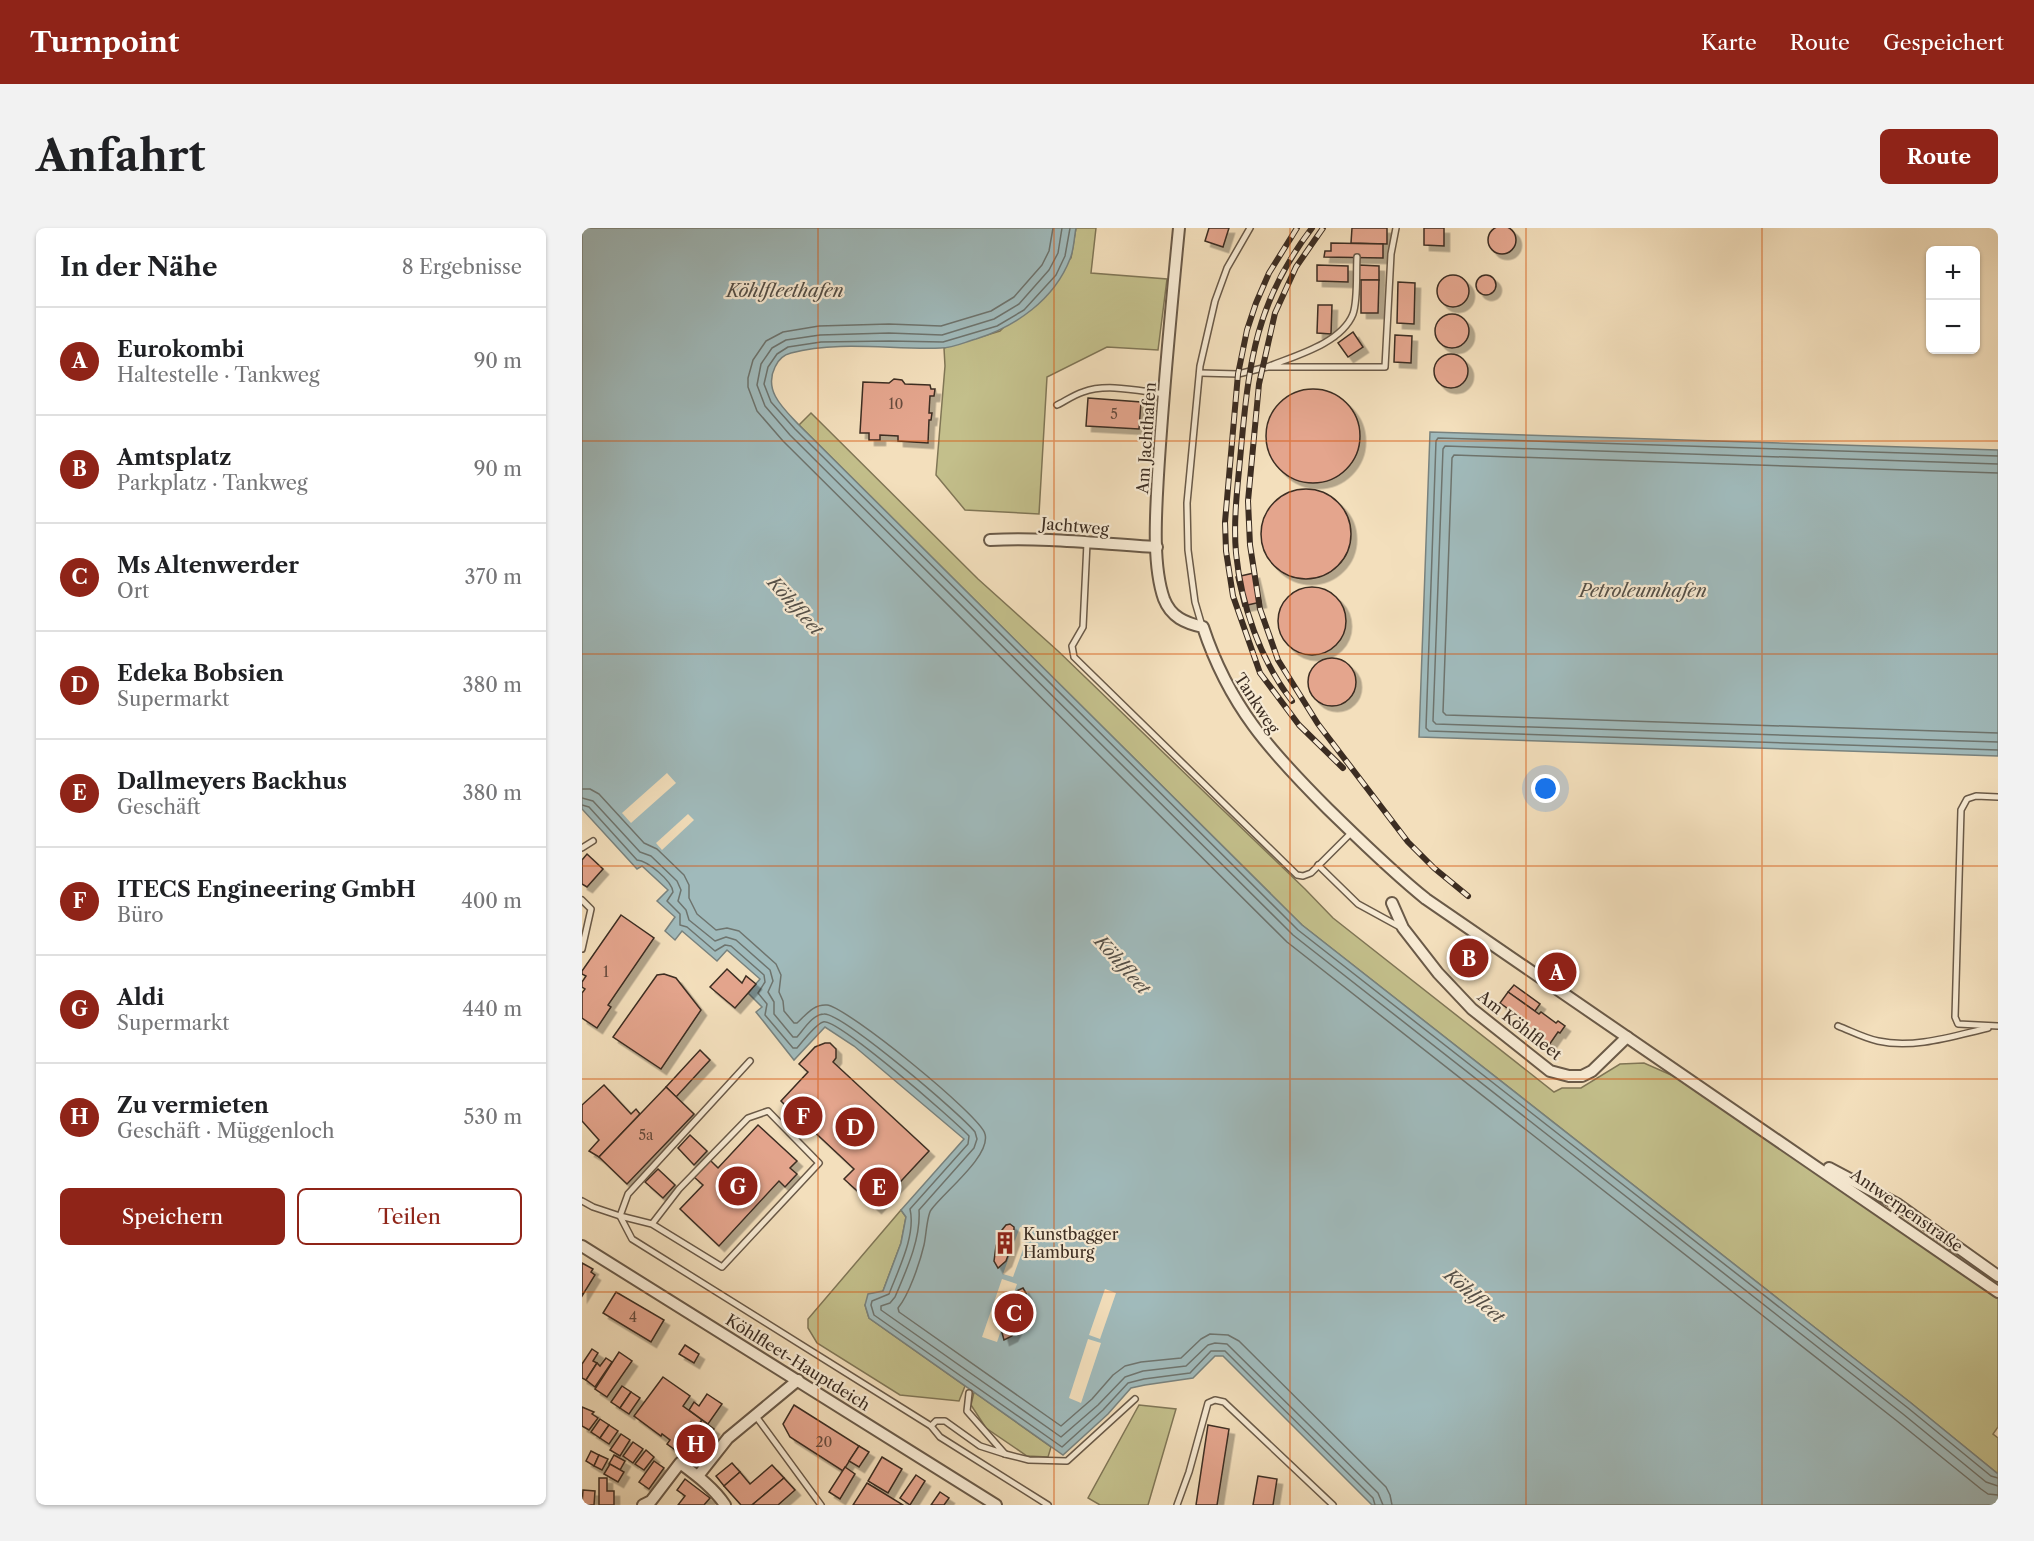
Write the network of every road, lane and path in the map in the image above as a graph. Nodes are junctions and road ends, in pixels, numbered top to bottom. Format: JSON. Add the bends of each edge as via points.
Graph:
{"nodes":[{"id":1,"x":1179,"y":228,"type":"edge"},
{"id":2,"x":1250,"y":228,"type":"edge"},
{"id":3,"x":1396,"y":228,"type":"edge"},
{"id":4,"x":1357,"y":257,"type":"dead end"},
{"id":5,"x":1267,"y":367,"type":"junction"},
{"id":6,"x":1200,"y":373,"type":"junction"},
{"id":7,"x":1164,"y":393,"type":"junction"},
{"id":8,"x":1057,"y":405,"type":"dead end"},
{"id":9,"x":990,"y":540,"type":"dead end"},
{"id":10,"x":1087,"y":543,"type":"junction"},
{"id":11,"x":1157,"y":547,"type":"junction"},
{"id":12,"x":1203,"y":627,"type":"junction"},
{"id":13,"x":1998,"y":797,"type":"edge"},
{"id":14,"x":1352,"y":832,"type":"junction"},
{"id":15,"x":593,"y":841,"type":"dead end"},
{"id":16,"x":582,"y":848,"type":"edge"},
{"id":17,"x":1318,"y":866,"type":"junction"},
{"id":18,"x":582,"y":900,"type":"edge"},
{"id":19,"x":1392,"y":903,"type":"dead end"},
{"id":20,"x":1403,"y":928,"type":"junction"},
{"id":21,"x":582,"y":949,"type":"edge"},
{"id":22,"x":1838,"y":1026,"type":"dead end"},
{"id":23,"x":1997,"y":1026,"type":"edge"},
{"id":24,"x":1627,"y":1037,"type":"junction"},
{"id":25,"x":750,"y":1061,"type":"dead end"},
{"id":26,"x":1798,"y":1154,"type":"junction"},
{"id":27,"x":582,"y":1201,"type":"edge"},
{"id":28,"x":620,"y":1216,"type":"junction"},
{"id":29,"x":652,"y":1224,"type":"junction"},
{"id":30,"x":582,"y":1246,"type":"edge"},
{"id":31,"x":1998,"y":1276,"type":"edge"},
{"id":32,"x":1998,"y":1292,"type":"edge"},
{"id":33,"x":798,"y":1380,"type":"junction"},
{"id":34,"x":969,"y":1393,"type":"dead end"},
{"id":35,"x":1135,"y":1399,"type":"dead end"},
{"id":36,"x":755,"y":1415,"type":"junction"},
{"id":37,"x":931,"y":1426,"type":"junction"},
{"id":38,"x":1005,"y":1454,"type":"junction"},
{"id":39,"x":698,"y":1476,"type":"junction"},
{"id":40,"x":643,"y":1505,"type":"edge"},
{"id":41,"x":726,"y":1505,"type":"edge"},
{"id":42,"x":821,"y":1505,"type":"edge"},
{"id":43,"x":996,"y":1505,"type":"edge"},
{"id":44,"x":1048,"y":1505,"type":"edge"},
{"id":45,"x":1177,"y":1505,"type":"edge"},
{"id":46,"x":1333,"y":1505,"type":"edge"}],
"edges":[{"from":1,"to":7,"type":"street","name":"Am Jachthafen"},
{"from":2,"to":6,"type":"lane","name":"Tankweg","via":[[1227,268],[1215,300]]},
{"from":3,"to":5,"type":"lane","via":[[1385,367]]},
{"from":4,"to":5,"type":"lane","via":[[1354,312],[1343,330],[1316,348]]},
{"from":5,"to":6,"type":"lane","via":[[1238,374]]},
{"from":6,"to":12,"type":"lane","name":"Tankweg","via":[[1187,520],[1188,550]]},
{"from":7,"to":8,"type":"lane","via":[[1094,389]]},
{"from":7,"to":11,"type":"street","name":"Am Jachthafen"},
{"from":9,"to":10,"type":"street","name":"Jachtweg","via":[[1030,538]]},
{"from":10,"to":11,"type":"street","name":"Jachtweg"},
{"from":10,"to":17,"type":"lane","via":[[1083,627],[1072,646],[1074,657],[1291,871],[1303,876]]},
{"from":11,"to":12,"type":"street","name":"Am Jachthafen","via":[[1165,600],[1179,620]]},
{"from":12,"to":14,"type":"street","name":"Tankweg","via":[[1217,668],[1262,739]]},
{"from":13,"to":23,"type":"lane","via":[[1966,799],[1961,810],[1955,1017],[1958,1024]]},
{"from":14,"to":17,"type":"lane"},
{"from":14,"to":24,"type":"street","name":"Tankweg","via":[[1426,899]]},
{"from":15,"to":16,"type":"lane"},
{"from":17,"to":20,"type":"lane","via":[[1358,904]]},
{"from":18,"to":21,"type":"lane","via":[[591,909]]},
{"from":19,"to":20,"type":"street","name":"Am Köhlfleet"},
{"from":20,"to":24,"type":"street","name":"Am Köhlfleet","via":[[1472,1009],[1550,1071],[1582,1076]]},
{"from":22,"to":23,"type":"lane","via":[[1878,1041],[1899,1043]]},
{"from":24,"to":26,"type":"street","name":"Antwerpenstraße"},
{"from":25,"to":28,"type":"lane","via":[[628,1194]]},
{"from":26,"to":31,"type":"street","name":"Antwerpenstraße","via":[[1897,1204]]},
{"from":26,"to":32,"type":"street","name":"Antwerpenstraße"},
{"from":27,"to":28,"type":"lane"},
{"from":28,"to":29,"type":"lane"},
{"from":28,"to":37,"type":"lane","via":[[632,1239],[648,1250]]},
{"from":29,"to":29,"type":"lane","via":[[722,1267],[819,1163],[768,1111],[748,1118],[679,1188]]},
{"from":30,"to":33,"type":"street","name":"Köhlfleet-Hauptdeich"},
{"from":33,"to":36,"type":"street"},
{"from":33,"to":43,"type":"street","name":"Köhlfleet-Hauptdeich"},
{"from":34,"to":38,"type":"lane","via":[[967,1411]]},
{"from":35,"to":38,"type":"lane","via":[[1067,1461],[1029,1460]]},
{"from":36,"to":39,"type":"street","via":[[728,1438]]},
{"from":36,"to":42,"type":"lane"},
{"from":37,"to":38,"type":"lane","via":[[945,1420],[980,1446]]},
{"from":37,"to":44,"type":"lane","via":[[940,1437]]},
{"from":39,"to":40,"type":"street","via":[[680,1463],[651,1501]]},
{"from":39,"to":41,"type":"street"},
{"from":45,"to":46,"type":"lane","via":[[1208,1403],[1215,1400],[1224,1402]]}]}
